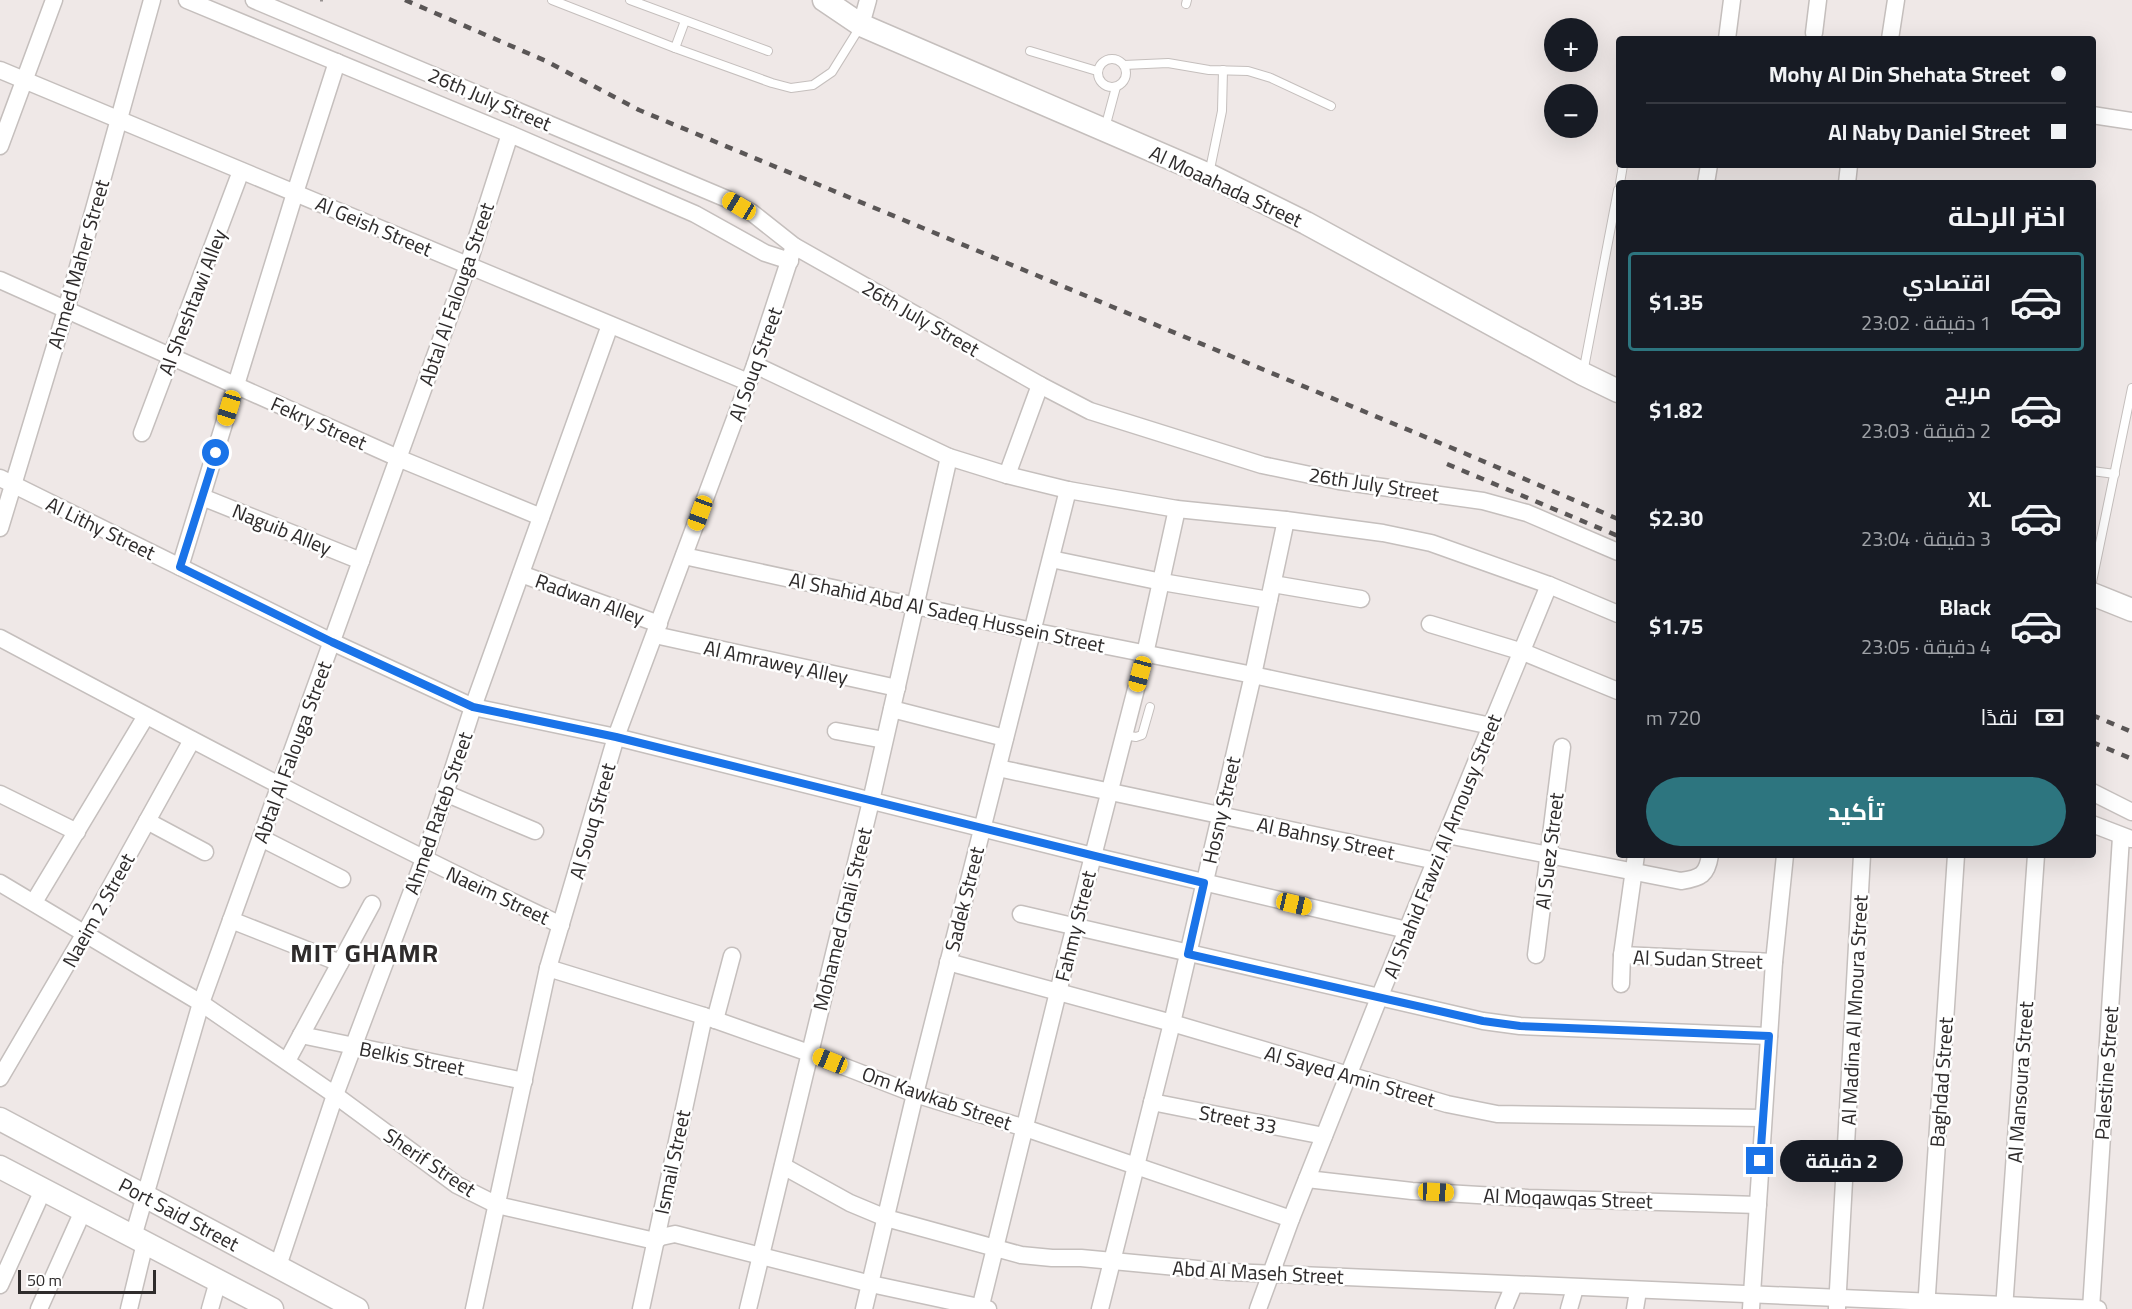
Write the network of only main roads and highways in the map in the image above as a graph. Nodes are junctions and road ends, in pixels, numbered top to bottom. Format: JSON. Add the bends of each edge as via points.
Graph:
{"nodes":[{"id":1,"x":824,"y":0,"type":"edge"},
{"id":2,"x":1616,"y":390,"type":"edge"},
{"id":3,"x":2096,"y":596,"type":"edge"},
{"id":4,"x":2132,"y":610,"type":"edge"},
{"id":5,"x":0,"y":1119,"type":"edge"},
{"id":6,"x":0,"y":1167,"type":"edge"},
{"id":7,"x":272,"y":1309,"type":"edge"},
{"id":8,"x":357,"y":1309,"type":"edge"}],
"edges":[{"from":1,"to":2,"type":"main road","name":"Al Moaahada Street","via":[[861,26],[1209,175]]},
{"from":3,"to":4,"type":"main road"},
{"from":5,"to":8,"type":"main road","name":"Port Said Street"},
{"from":6,"to":7,"type":"main road","name":"Port Said Street"}]}
